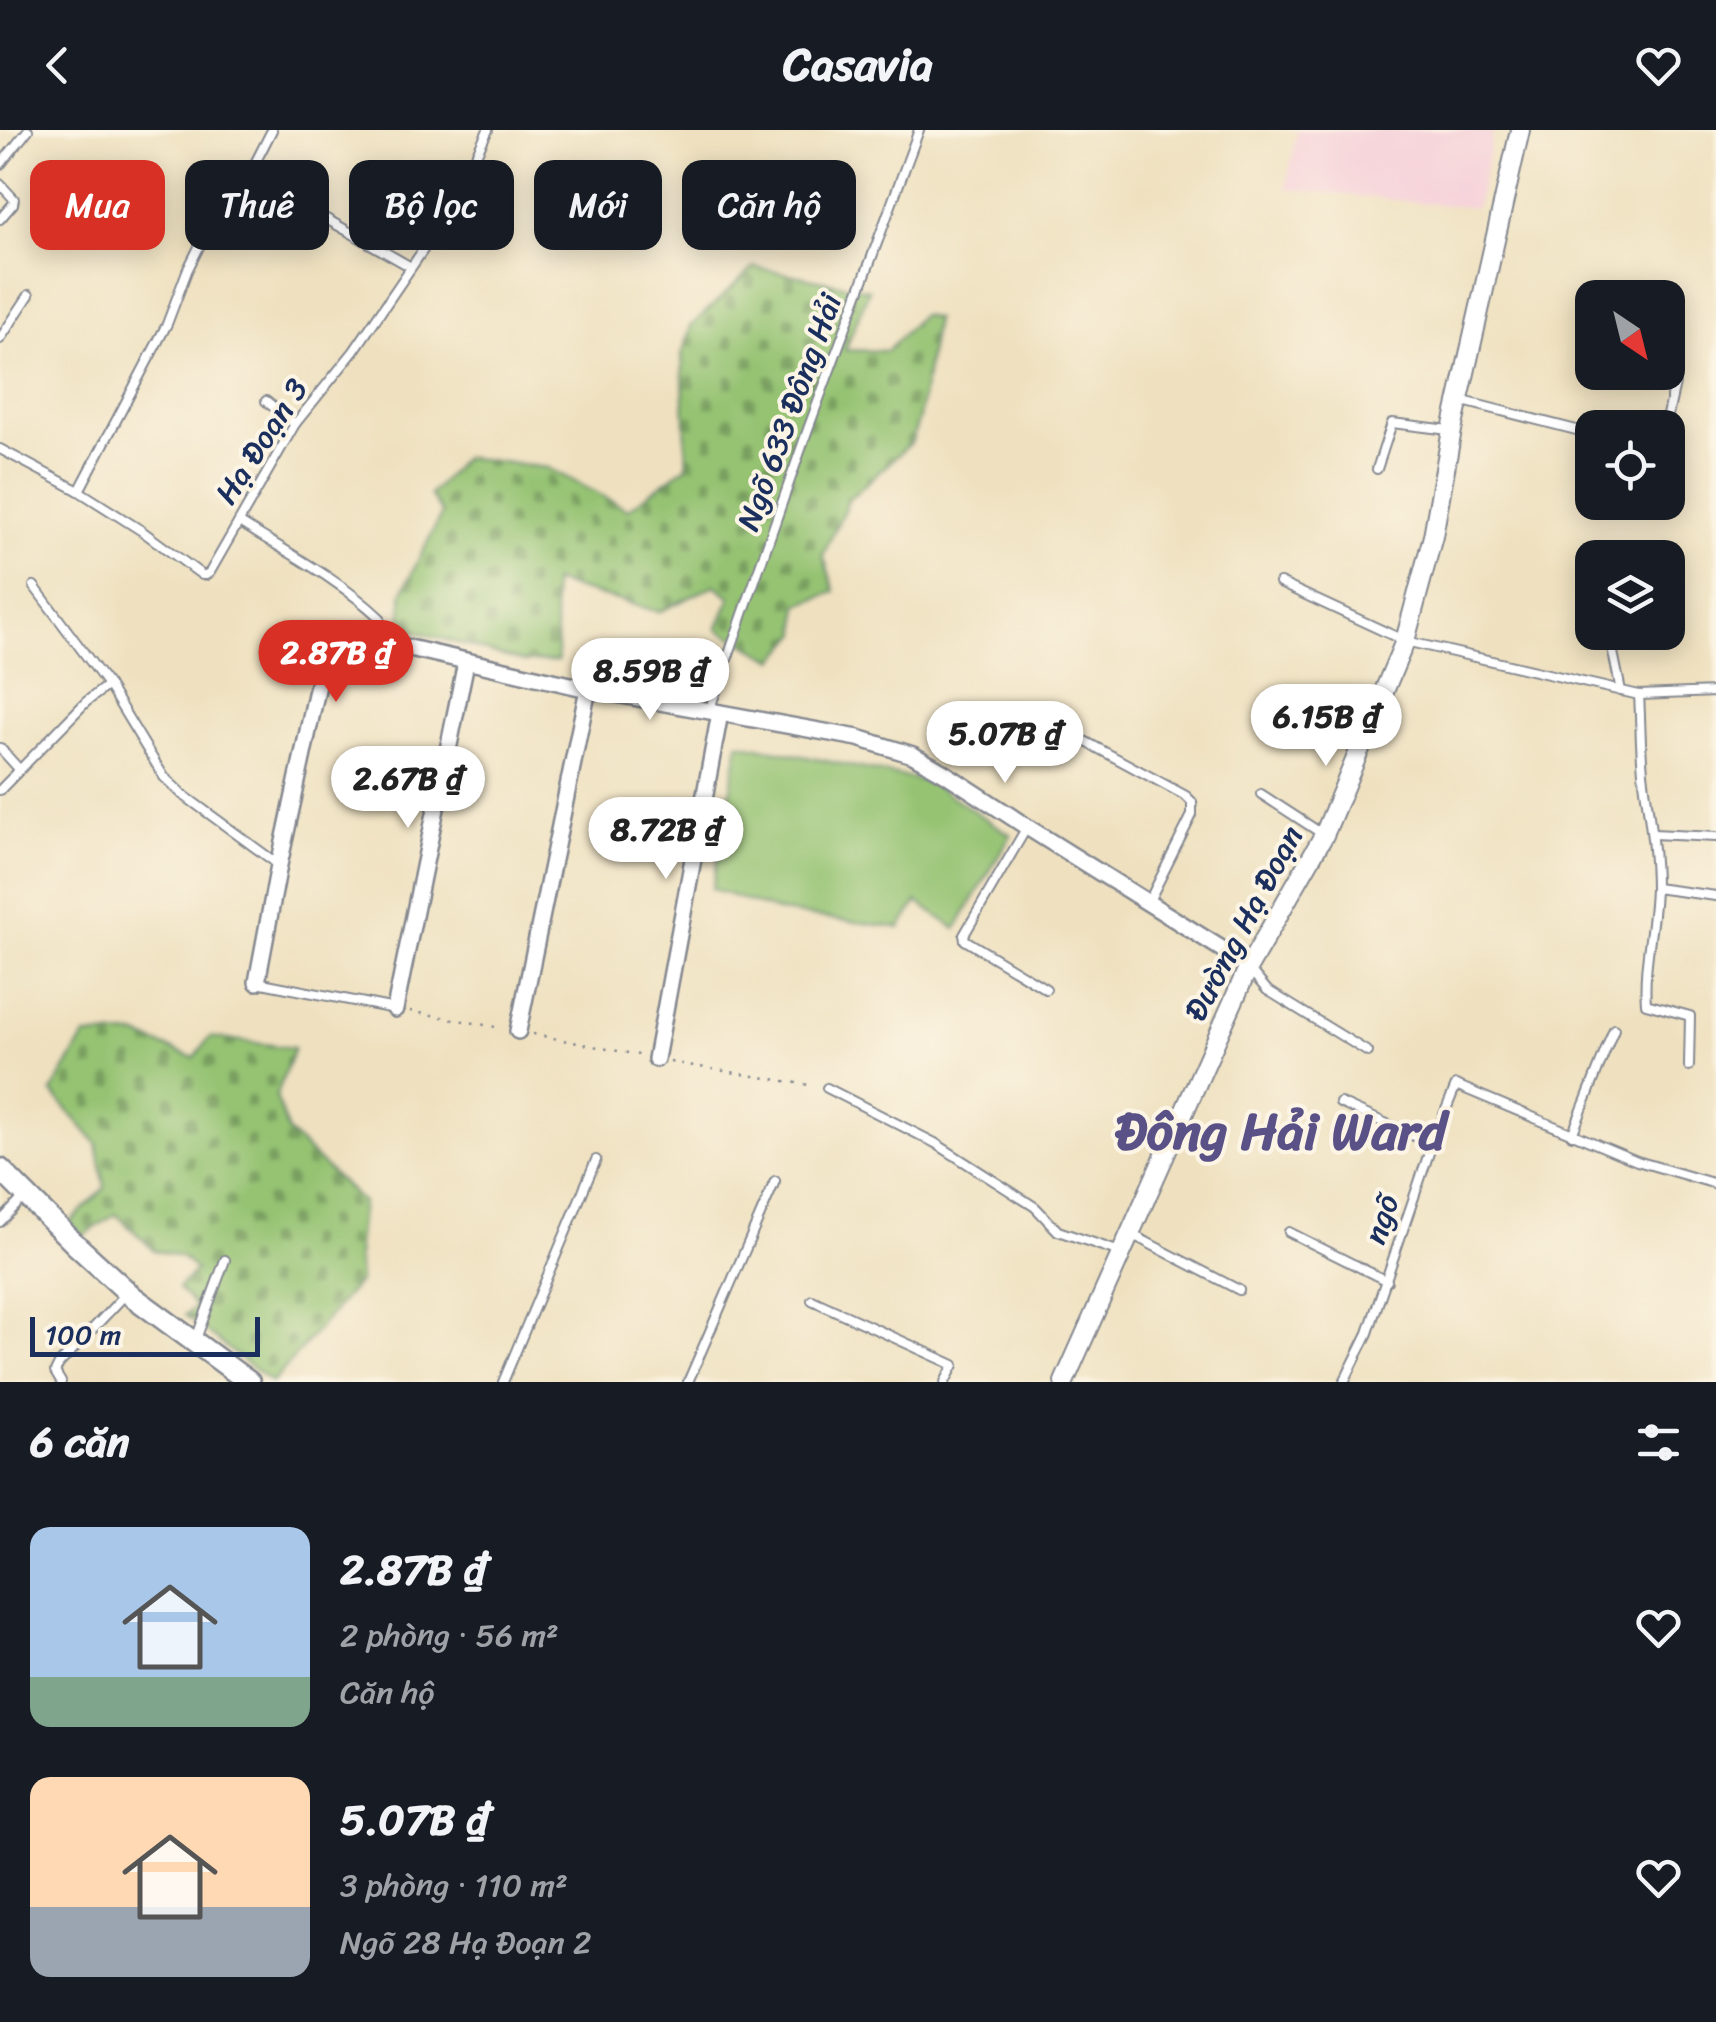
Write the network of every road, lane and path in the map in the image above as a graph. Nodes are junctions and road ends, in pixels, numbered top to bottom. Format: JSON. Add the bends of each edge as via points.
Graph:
{"nodes":[{"id":1,"x":28,"y":130,"type":"edge"},
{"id":2,"x":272,"y":130,"type":"edge"},
{"id":3,"x":488,"y":130,"type":"edge"},
{"id":4,"x":919,"y":130,"type":"edge"},
{"id":5,"x":1520,"y":130,"type":"edge"},
{"id":6,"x":257,"y":160,"type":"edge"},
{"id":7,"x":1,"y":163,"type":"edge"},
{"id":8,"x":0,"y":184,"type":"edge"},
{"id":9,"x":0,"y":219,"type":"edge"},
{"id":10,"x":329,"y":220,"type":"edge"},
{"id":11,"x":198,"y":250,"type":"edge"},
{"id":12,"x":411,"y":267,"type":"junction"},
{"id":13,"x":30,"y":295,"type":"dead end"},
{"id":14,"x":0,"y":339,"type":"edge"},
{"id":15,"x":1459,"y":400,"type":"junction"},
{"id":16,"x":266,"y":401,"type":"dead end"},
{"id":17,"x":295,"y":424,"type":"junction"},
{"id":18,"x":1452,"y":430,"type":"junction"},
{"id":19,"x":1575,"y":430,"type":"edge"},
{"id":20,"x":0,"y":449,"type":"edge"},
{"id":21,"x":1377,"y":468,"type":"dead end"},
{"id":22,"x":79,"y":491,"type":"junction"},
{"id":23,"x":239,"y":522,"type":"junction"},
{"id":24,"x":1280,"y":583,"type":"dead end"},
{"id":25,"x":34,"y":586,"type":"dead end"},
{"id":26,"x":378,"y":641,"type":"junction"},
{"id":27,"x":1405,"y":642,"type":"junction"},
{"id":28,"x":1613,"y":650,"type":"edge"},
{"id":29,"x":466,"y":662,"type":"junction"},
{"id":30,"x":108,"y":684,"type":"junction"},
{"id":31,"x":588,"y":689,"type":"junction"},
{"id":32,"x":1621,"y":691,"type":"junction"},
{"id":33,"x":1716,"y":692,"type":"edge"},
{"id":34,"x":1640,"y":694,"type":"junction"},
{"id":35,"x":714,"y":712,"type":"junction"},
{"id":36,"x":1077,"y":737,"type":"dead end"},
{"id":37,"x":0,"y":748,"type":"edge"},
{"id":38,"x":19,"y":770,"type":"junction"},
{"id":39,"x":0,"y":790,"type":"edge"},
{"id":40,"x":1261,"y":794,"type":"dead end"},
{"id":41,"x":1027,"y":828,"type":"junction"},
{"id":42,"x":1653,"y":834,"type":"junction"},
{"id":43,"x":1324,"y":835,"type":"junction"},
{"id":44,"x":1716,"y":836,"type":"edge"},
{"id":45,"x":279,"y":865,"type":"junction"},
{"id":46,"x":1655,"y":888,"type":"junction"},
{"id":47,"x":1716,"y":896,"type":"edge"},
{"id":48,"x":1148,"y":903,"type":"junction"},
{"id":49,"x":1249,"y":966,"type":"junction"},
{"id":50,"x":257,"y":982,"type":"joint"},
{"id":51,"x":1046,"y":989,"type":"dead end"},
{"id":52,"x":395,"y":1009,"type":"junction"},
{"id":53,"x":1614,"y":1029,"type":"dead end"},
{"id":54,"x":518,"y":1031,"type":"junction"},
{"id":55,"x":1368,"y":1052,"type":"dead end"},
{"id":56,"x":656,"y":1059,"type":"junction"},
{"id":57,"x":1689,"y":1066,"type":"dead end"},
{"id":58,"x":827,"y":1088,"type":"joint"},
{"id":59,"x":1340,"y":1104,"type":"dead end"},
{"id":60,"x":1572,"y":1135,"type":"junction"},
{"id":61,"x":1432,"y":1144,"type":"junction"},
{"id":62,"x":596,"y":1160,"type":"dead end"},
{"id":63,"x":0,"y":1169,"type":"edge"},
{"id":64,"x":775,"y":1182,"type":"dead end"},
{"id":65,"x":1716,"y":1184,"type":"edge"},
{"id":66,"x":26,"y":1195,"type":"junction"},
{"id":67,"x":0,"y":1222,"type":"edge"},
{"id":68,"x":1289,"y":1232,"type":"dead end"},
{"id":69,"x":1129,"y":1233,"type":"junction"},
{"id":70,"x":1120,"y":1252,"type":"junction"},
{"id":71,"x":226,"y":1260,"type":"dead end"},
{"id":72,"x":1387,"y":1281,"type":"junction"},
{"id":73,"x":1239,"y":1290,"type":"dead end"},
{"id":74,"x":128,"y":1292,"type":"junction"},
{"id":75,"x":812,"y":1300,"type":"dead end"},
{"id":76,"x":194,"y":1343,"type":"junction"},
{"id":77,"x":61,"y":1382,"type":"edge"},
{"id":78,"x":248,"y":1382,"type":"edge"},
{"id":79,"x":503,"y":1382,"type":"edge"},
{"id":80,"x":688,"y":1382,"type":"edge"},
{"id":81,"x":946,"y":1382,"type":"edge"},
{"id":82,"x":1064,"y":1382,"type":"edge"},
{"id":83,"x":1344,"y":1382,"type":"edge"}],
"edges":[{"from":1,"to":7,"type":"lane"},
{"from":2,"to":6,"type":"lane"},
{"from":3,"to":12,"type":"lane","name":"Hạ Đoạn 3","via":[[447,214]]},
{"from":4,"to":35,"type":"lane","name":"Ngõ 633 Đông Hải","via":[[808,428]]},
{"from":5,"to":15,"type":"street","name":"Đường Hạ Đoạn"},
{"from":8,"to":9,"type":"lane","via":[[14,199]]},
{"from":10,"to":12,"type":"lane"},
{"from":11,"to":22,"type":"lane","via":[[167,324]]},
{"from":12,"to":17,"type":"lane","name":"Hạ Đoạn 3"},
{"from":13,"to":14,"type":"lane"},
{"from":15,"to":18,"type":"street","name":"Đường Hạ Đoạn"},
{"from":15,"to":19,"type":"lane"},
{"from":16,"to":17,"type":"lane"},
{"from":17,"to":23,"type":"lane","name":"Hạ Đoạn 3"},
{"from":18,"to":21,"type":"lane","via":[[1392,423]]},
{"from":18,"to":27,"type":"street","name":"Đường Hạ Đoạn"},
{"from":20,"to":22,"type":"lane","name":"Hạ Đoạn 3"},
{"from":22,"to":23,"type":"lane","name":"Hạ Đoạn 3","via":[[206,575]]},
{"from":23,"to":26,"type":"lane","via":[[372,611],[380,618]]},
{"from":24,"to":27,"type":"lane"},
{"from":25,"to":30,"type":"lane"},
{"from":26,"to":29,"type":"street"},
{"from":26,"to":45,"type":"street","via":[[345,636],[324,657]]},
{"from":27,"to":32,"type":"lane"},
{"from":27,"to":43,"type":"street","name":"Đường Hạ Đoạn"},
{"from":28,"to":32,"type":"lane"},
{"from":29,"to":31,"type":"street"},
{"from":29,"to":52,"type":"street"},
{"from":30,"to":38,"type":"lane"},
{"from":30,"to":45,"type":"lane","via":[[164,776]]},
{"from":31,"to":35,"type":"street"},
{"from":31,"to":54,"type":"street"},
{"from":32,"to":34,"type":"lane"},
{"from":33,"to":34,"type":"lane"},
{"from":34,"to":42,"type":"lane"},
{"from":35,"to":41,"type":"street","via":[[858,738],[913,755]]},
{"from":35,"to":56,"type":"street"},
{"from":36,"to":48,"type":"lane","via":[[1192,802],[1192,815]]},
{"from":37,"to":38,"type":"lane"},
{"from":38,"to":39,"type":"lane"},
{"from":40,"to":43,"type":"lane"},
{"from":41,"to":48,"type":"street"},
{"from":41,"to":51,"type":"lane","via":[[964,936]]},
{"from":42,"to":44,"type":"lane"},
{"from":42,"to":46,"type":"lane"},
{"from":43,"to":49,"type":"street","name":"Đường Hạ Đoạn"},
{"from":45,"to":50,"type":"street"},
{"from":46,"to":47,"type":"lane"},
{"from":46,"to":57,"type":"lane","via":[[1646,1004],[1690,1016]]},
{"from":48,"to":49,"type":"street"},
{"from":49,"to":55,"type":"lane","via":[[1266,990]]},
{"from":49,"to":69,"type":"street","name":"Đường Hạ Đoạn"},
{"from":50,"to":52,"type":"lane"},
{"from":52,"to":54,"type":"path"},
{"from":53,"to":60,"type":"lane"},
{"from":54,"to":56,"type":"path"},
{"from":56,"to":58,"type":"path"},
{"from":58,"to":70,"type":"lane","via":[[935,1143],[1035,1207],[1058,1231]]},
{"from":59,"to":61,"type":"lane"},
{"from":60,"to":61,"type":"lane","name":"ngõ","via":[[1456,1085]]},
{"from":60,"to":65,"type":"lane","name":"ngõ"},
{"from":61,"to":72,"type":"lane","name":"ngõ"},
{"from":62,"to":79,"type":"lane"},
{"from":63,"to":66,"type":"main road"},
{"from":64,"to":80,"type":"lane"},
{"from":66,"to":67,"type":"lane"},
{"from":66,"to":74,"type":"main road"},
{"from":68,"to":72,"type":"lane"},
{"from":69,"to":70,"type":"street","name":"Đường Hạ Đoạn"},
{"from":69,"to":73,"type":"lane"},
{"from":70,"to":82,"type":"street","name":"Đường Hạ Đoạn"},
{"from":71,"to":76,"type":"lane"},
{"from":72,"to":83,"type":"lane","name":"ngõ"},
{"from":74,"to":76,"type":"main road"},
{"from":74,"to":77,"type":"lane","via":[[59,1364]]},
{"from":75,"to":81,"type":"lane","via":[[954,1364]]},
{"from":76,"to":78,"type":"main road"}]}
